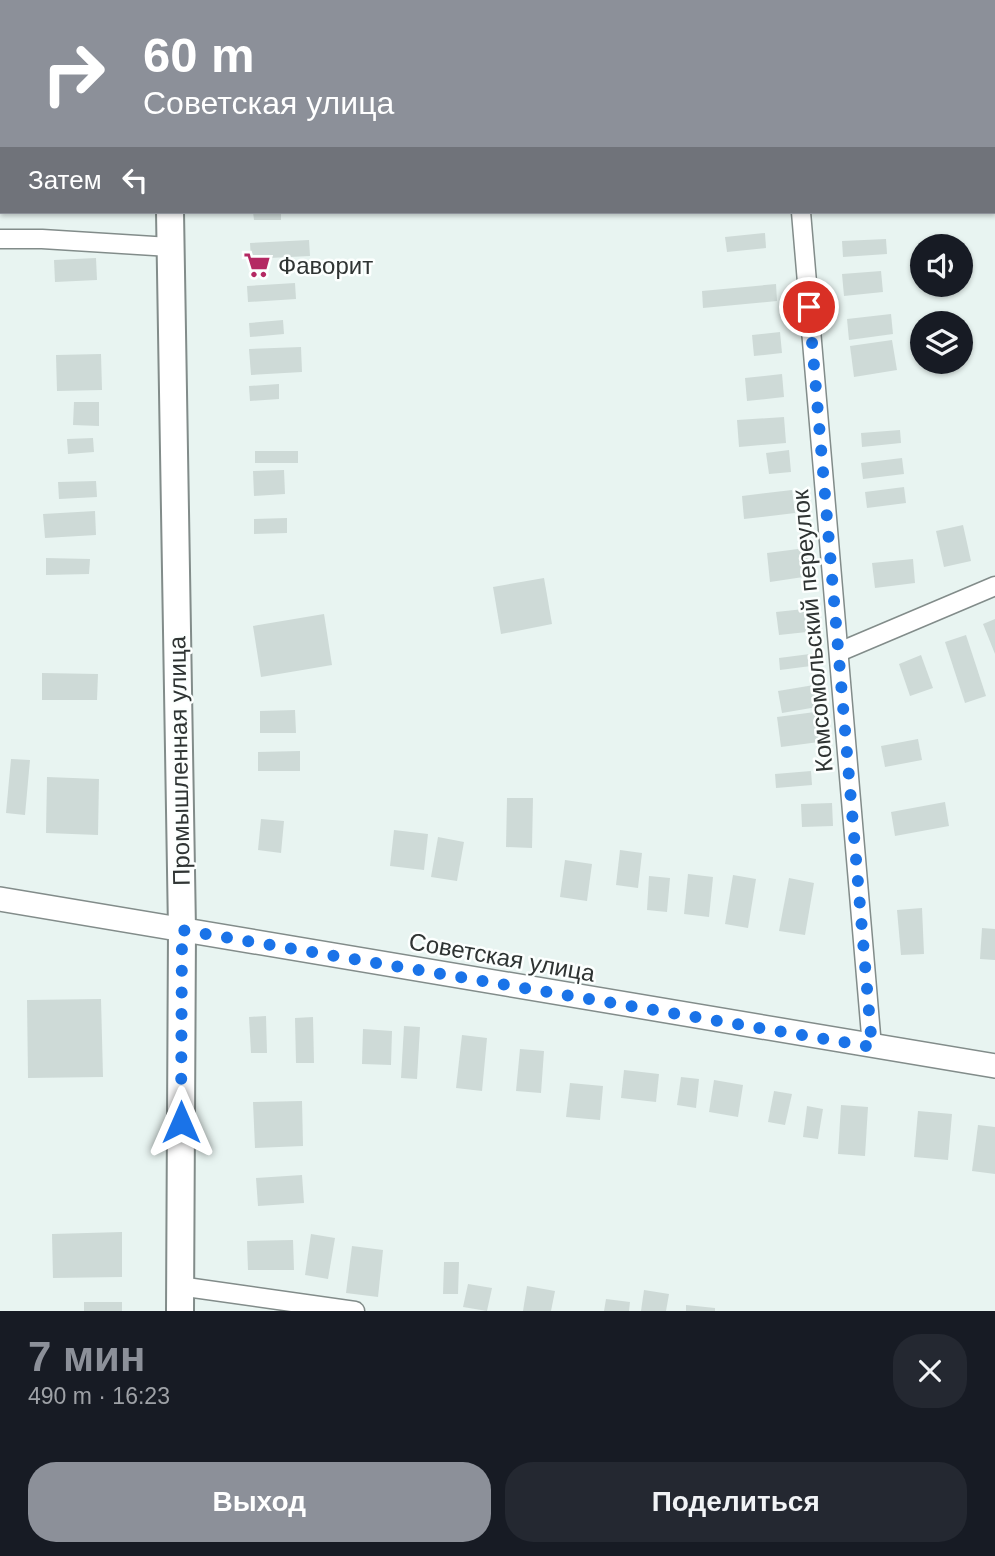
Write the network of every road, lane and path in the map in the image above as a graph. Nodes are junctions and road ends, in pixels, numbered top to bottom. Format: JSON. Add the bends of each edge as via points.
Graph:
{"nodes":[{"id":1,"x":170,"y":214,"type":"edge"},
{"id":2,"x":802,"y":214,"type":"edge"},
{"id":3,"x":0,"y":239,"type":"edge"},
{"id":4,"x":170,"y":247,"type":"junction"},
{"id":5,"x":995,"y":586,"type":"edge"},
{"id":6,"x":839,"y":652,"type":"junction"},
{"id":7,"x":0,"y":898,"type":"edge"},
{"id":8,"x":182,"y":930,"type":"junction"},
{"id":9,"x":872,"y":1047,"type":"junction"},
{"id":10,"x":995,"y":1066,"type":"edge"},
{"id":11,"x":180,"y":1298,"type":"edge"},
{"id":12,"x":355,"y":1311,"type":"edge"}],
"edges":[{"from":1,"to":4,"type":"main road","name":"Промышленная улица"},
{"from":2,"to":6,"type":"street","name":"Комсомольский переулок"},
{"from":3,"to":4,"type":"street"},
{"from":4,"to":8,"type":"main road","name":"Промышленная улица"},
{"from":5,"to":6,"type":"street"},
{"from":6,"to":9,"type":"street","name":"Комсомольский переулок"},
{"from":7,"to":8,"type":"street","name":"Советская улица"},
{"from":8,"to":9,"type":"street","name":"Советская улица"},
{"from":8,"to":11,"type":"main road","name":"Промышленная улица"},
{"from":9,"to":10,"type":"street","name":"Советская улица"},
{"from":11,"to":12,"type":"street"}]}
